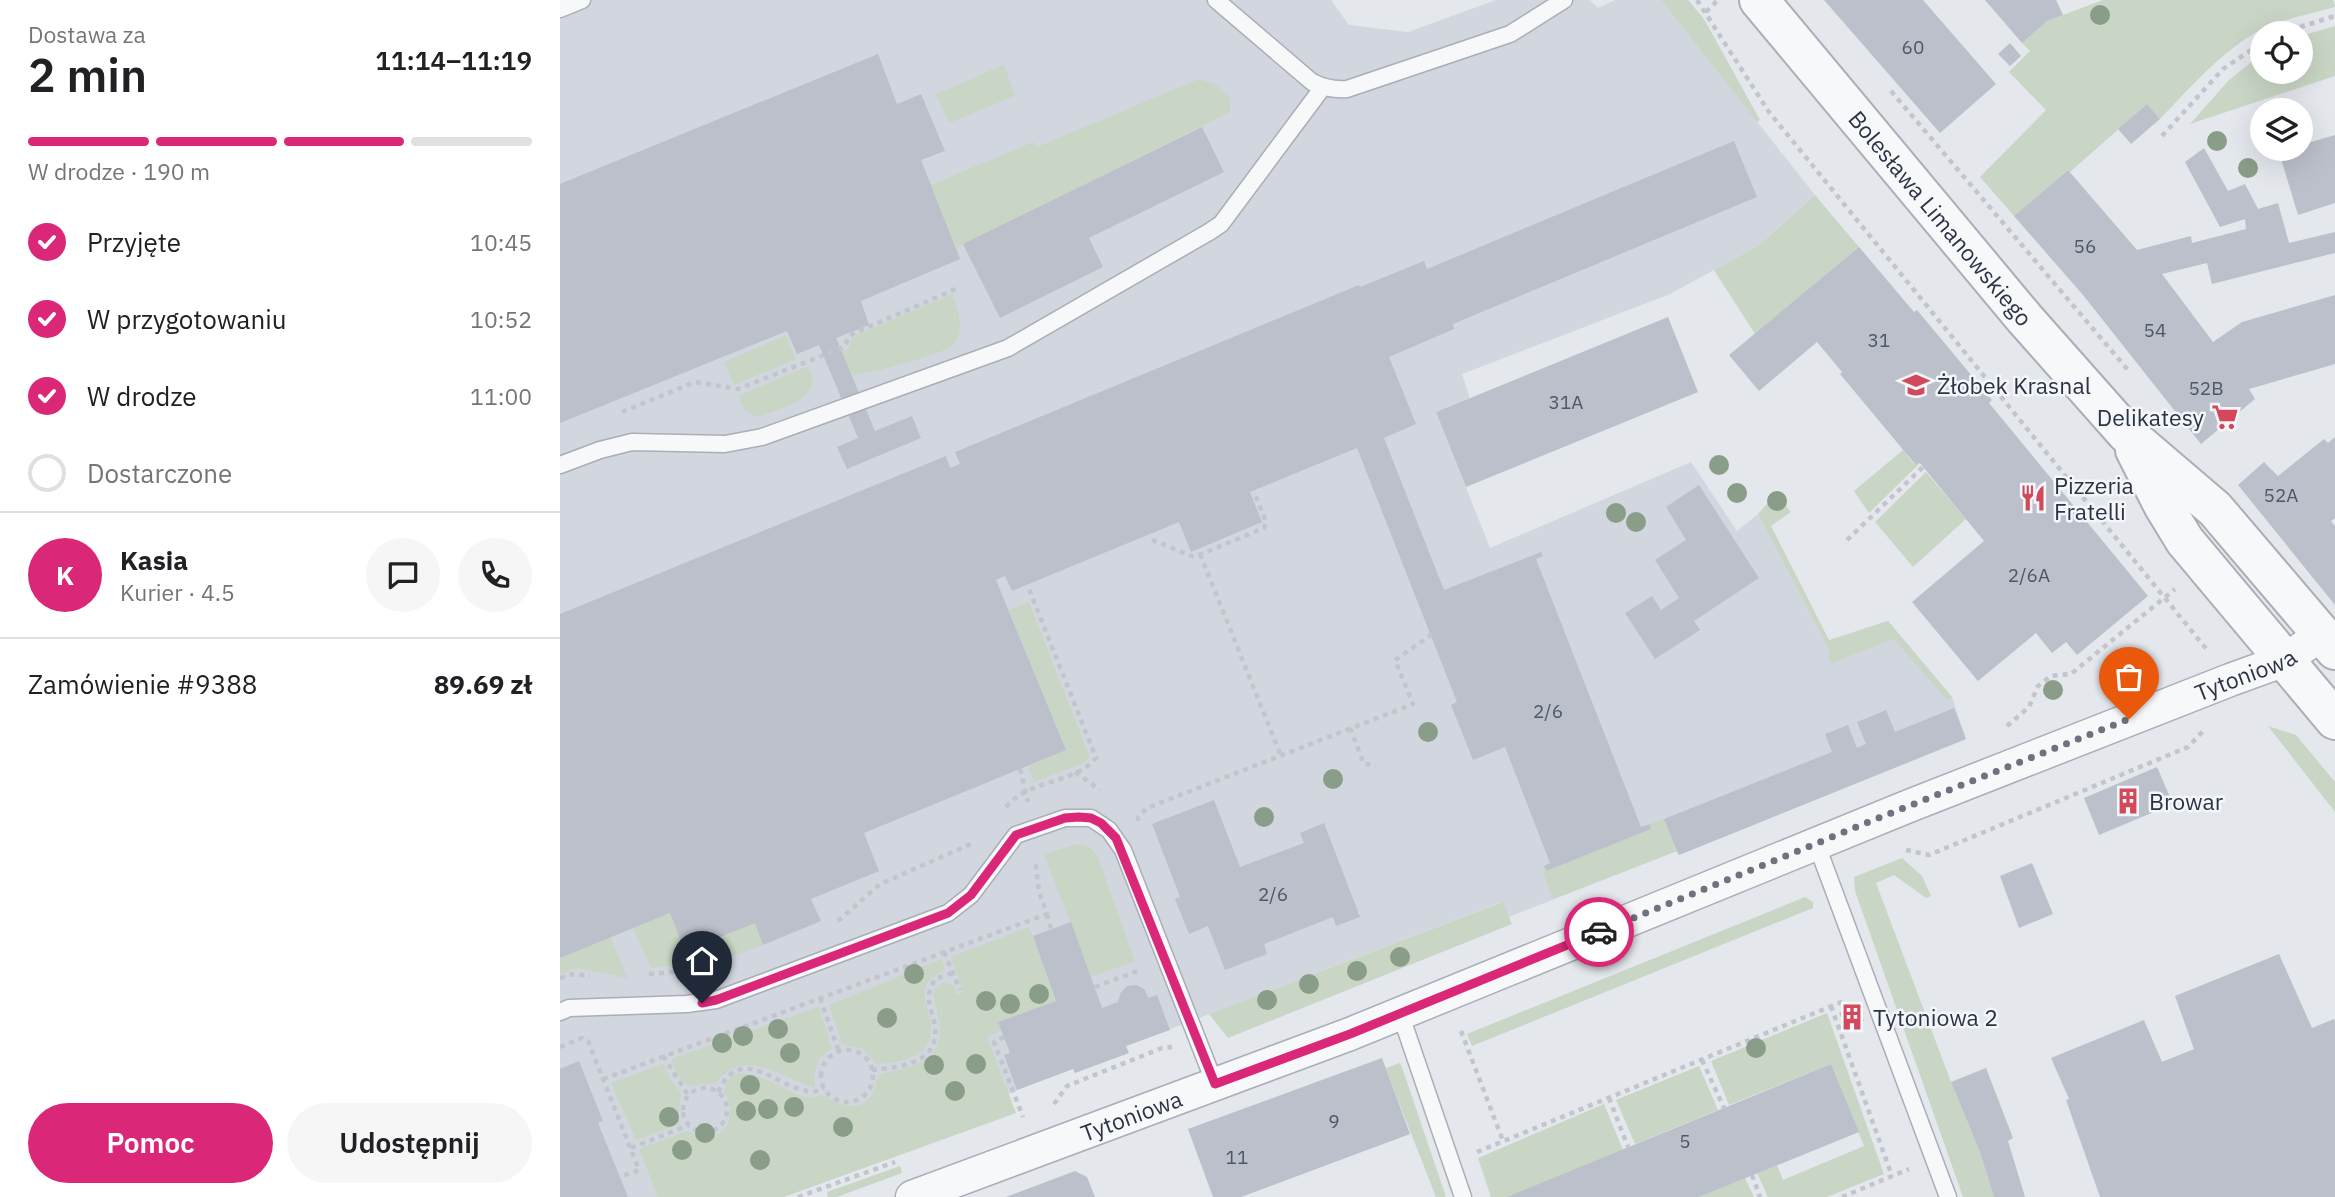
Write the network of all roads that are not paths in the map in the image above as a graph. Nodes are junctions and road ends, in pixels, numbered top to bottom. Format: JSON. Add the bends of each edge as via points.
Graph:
{"nodes":[{"id":1,"x":582,"y":0,"type":"edge"},
{"id":2,"x":1216,"y":0,"type":"edge"},
{"id":3,"x":1564,"y":0,"type":"edge"},
{"id":4,"x":1759,"y":0,"type":"edge"},
{"id":5,"x":560,"y":9,"type":"edge"},
{"id":6,"x":1323,"y":87,"type":"junction"},
{"id":7,"x":2126,"y":433,"type":"junction"},
{"id":8,"x":560,"y":465,"type":"edge"},
{"id":9,"x":2328,"y":642,"type":"edge"},
{"id":10,"x":2285,"y":660,"type":"junction"},
{"id":11,"x":2335,"y":720,"type":"edge"},
{"id":12,"x":1816,"y":843,"type":"junction"},
{"id":13,"x":560,"y":1012,"type":"edge"},
{"id":14,"x":1400,"y":1013,"type":"junction"},
{"id":15,"x":1215,"y":1084,"type":"junction"},
{"id":16,"x":912,"y":1197,"type":"edge"},
{"id":17,"x":1463,"y":1197,"type":"edge"},
{"id":18,"x":1948,"y":1197,"type":"edge"}],
"edges":[{"from":1,"to":5,"type":"lane"},
{"from":2,"to":6,"type":"lane"},
{"from":3,"to":6,"type":"lane","via":[[1510,34],[1347,89]]},
{"from":4,"to":7,"type":"street","name":"Bolesława Limanowskiego"},
{"from":6,"to":8,"type":"lane","via":[[1221,224],[1008,348],[762,437],[725,444],[632,442]]},
{"from":7,"to":9,"type":"street","name":"Bolesława Limanowskiego","via":[[2215,509]]},
{"from":7,"to":10,"type":"street","name":"Bolesława Limanowskiego","via":[[2185,541]]},
{"from":9,"to":10,"type":"street","name":"Tytoniowa"},
{"from":10,"to":11,"type":"street","name":"Bolesława Limanowskiego"},
{"from":10,"to":12,"type":"street","name":"Tytoniowa"},
{"from":12,"to":14,"type":"street","name":"Tytoniowa"},
{"from":12,"to":18,"type":"lane"},
{"from":13,"to":15,"type":"lane","via":[[716,1000],[948,913],[971,895],[1016,835],[1065,818],[1091,818],[1101,823],[1123,850]]},
{"from":14,"to":15,"type":"street","name":"Tytoniowa"},
{"from":14,"to":17,"type":"lane"},
{"from":15,"to":16,"type":"street","name":"Tytoniowa"}]}
